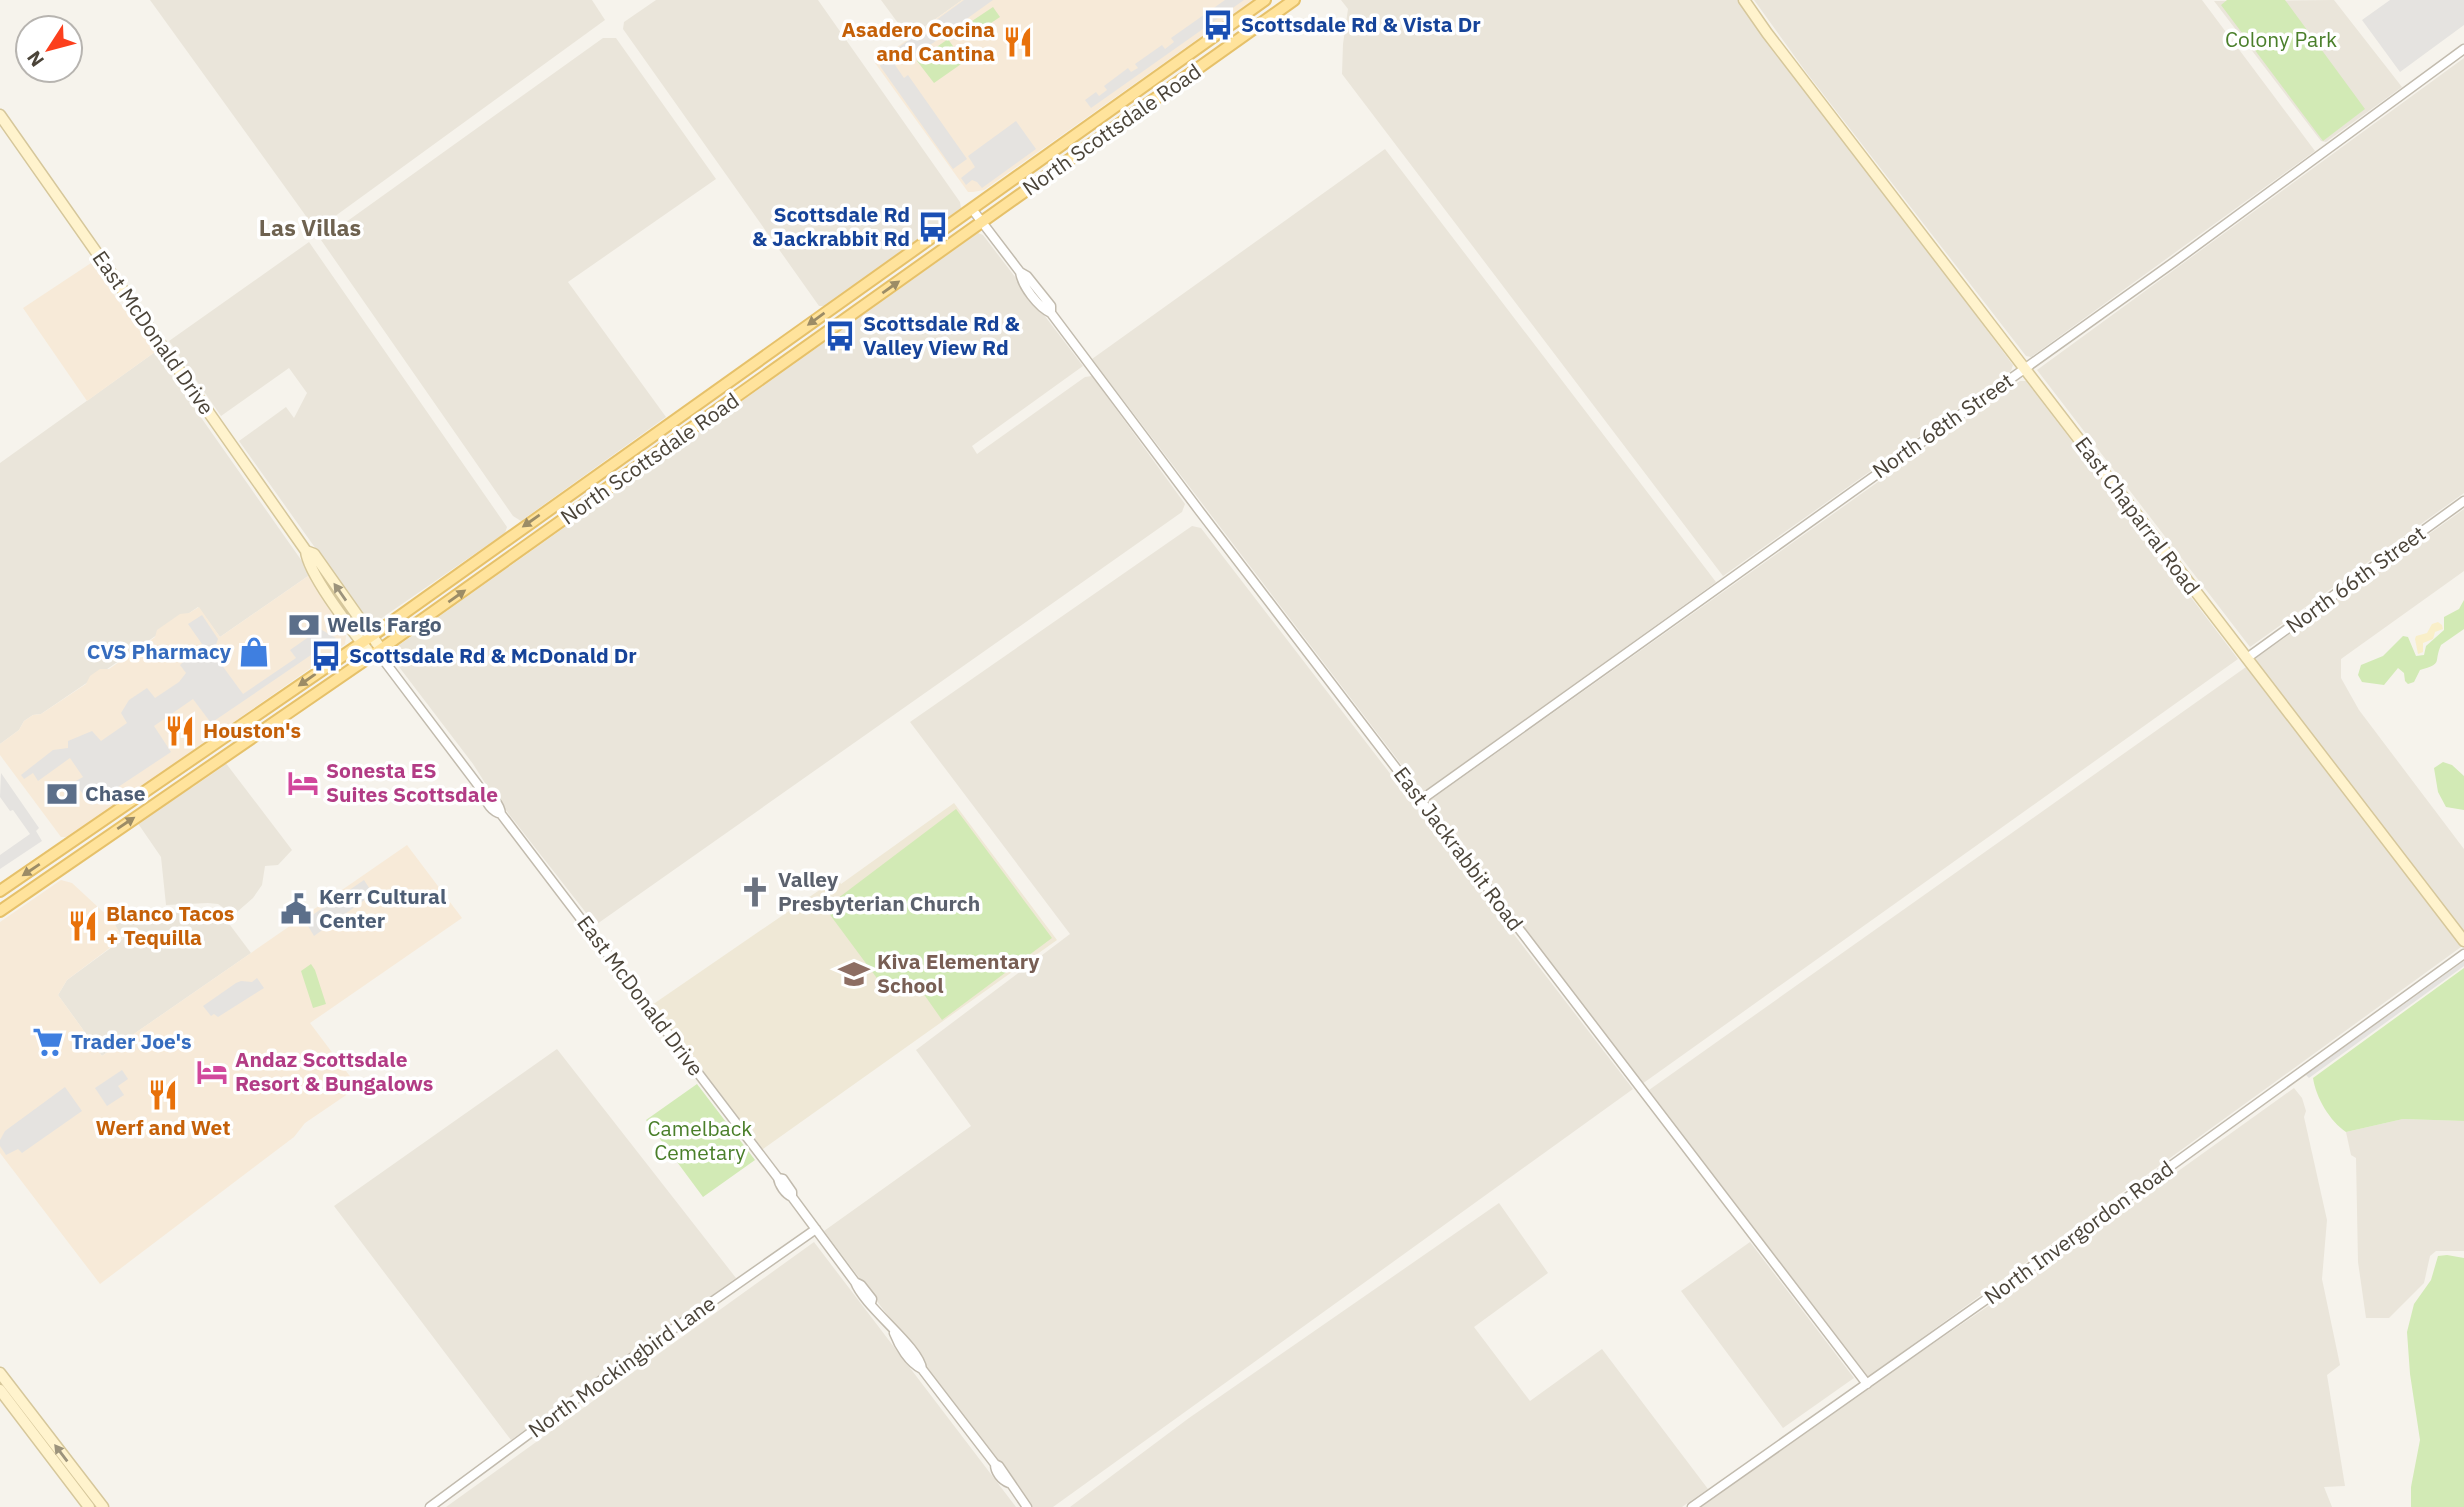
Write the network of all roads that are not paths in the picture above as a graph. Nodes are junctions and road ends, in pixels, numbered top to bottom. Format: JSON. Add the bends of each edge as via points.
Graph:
{"nodes":[{"id":1,"x":1265,"y":0,"type":"edge"},
{"id":2,"x":1294,"y":0,"type":"edge"},
{"id":3,"x":1744,"y":0,"type":"edge"},
{"id":4,"x":1751,"y":0,"type":"edge"},
{"id":5,"x":2464,"y":49,"type":"edge"},
{"id":6,"x":1812,"y":90,"type":"junction"},
{"id":7,"x":1130,"y":96,"type":"junction"},
{"id":8,"x":1139,"y":111,"type":"junction"},
{"id":9,"x":0,"y":115,"type":"edge"},
{"id":10,"x":1092,"y":123,"type":"junction"},
{"id":11,"x":1102,"y":137,"type":"junction"},
{"id":12,"x":972,"y":209,"type":"junction"},
{"id":13,"x":982,"y":222,"type":"junction"},
{"id":14,"x":2025,"y":367,"type":"junction"},
{"id":15,"x":2464,"y":501,"type":"edge"},
{"id":16,"x":367,"y":639,"type":"junction"},
{"id":17,"x":377,"y":652,"type":"junction"},
{"id":18,"x":2247,"y":658,"type":"junction"},
{"id":19,"x":1421,"y":800,"type":"junction"},
{"id":20,"x":0,"y":891,"type":"edge"},
{"id":21,"x":0,"y":911,"type":"edge"},
{"id":22,"x":2464,"y":941,"type":"edge"},
{"id":23,"x":2464,"y":954,"type":"edge"},
{"id":24,"x":816,"y":1229,"type":"junction"},
{"id":25,"x":0,"y":1373,"type":"edge"},
{"id":26,"x":1867,"y":1384,"type":"junction"},
{"id":27,"x":0,"y":1390,"type":"edge"},
{"id":28,"x":89,"y":1507,"type":"edge"},
{"id":29,"x":103,"y":1507,"type":"edge"},
{"id":30,"x":430,"y":1507,"type":"edge"},
{"id":31,"x":1027,"y":1507,"type":"edge"},
{"id":32,"x":1692,"y":1507,"type":"edge"}],
"edges":[{"from":1,"to":7,"type":"main road","name":"North Scottsdale Road"},
{"from":2,"to":8,"type":"main road","name":"North Scottsdale Road"},
{"from":3,"to":6,"type":"main road","name":"East Chaparral Road"},
{"from":4,"to":6,"type":"main road","name":"East Chaparral Road"},
{"from":5,"to":14,"type":"street","name":"North 68th Street"},
{"from":6,"to":14,"type":"main road","name":"East Chaparral Road"},
{"from":7,"to":8,"type":"main road"},
{"from":7,"to":10,"type":"main road","name":"North Scottsdale Road"},
{"from":8,"to":11,"type":"main road","name":"North Scottsdale Road"},
{"from":9,"to":16,"type":"main road","name":"East McDonald Drive","via":[[306,551],[314,554]]},
{"from":10,"to":11,"type":"main road"},
{"from":10,"to":12,"type":"main road","name":"North Scottsdale Road"},
{"from":11,"to":13,"type":"main road","name":"North Scottsdale Road"},
{"from":12,"to":13,"type":"street","name":"East Jackrabbit Road"},
{"from":12,"to":16,"type":"main road","name":"North Scottsdale Road","one_way":true},
{"from":17,"to":13,"type":"main road","name":"North Scottsdale Road","one_way":true},
{"from":13,"to":19,"type":"street","name":"East Jackrabbit Road","via":[[1051,306],[1051,313]]},
{"from":14,"to":18,"type":"main road","name":"East Chaparral Road"},
{"from":14,"to":19,"type":"street","name":"North 68th Street"},
{"from":15,"to":18,"type":"street","name":"North 66th Street"},
{"from":16,"to":17,"type":"main road","name":"East McDonald Drive"},
{"from":16,"to":20,"type":"main road","name":"North Scottsdale Road","one_way":true},
{"from":21,"to":17,"type":"main road","name":"North Scottsdale Road","one_way":true},
{"from":17,"to":24,"type":"street","name":"East McDonald Drive","via":[[494,812],[501,814]]},
{"from":18,"to":22,"type":"main road","name":"East Chaparral Road"},
{"from":19,"to":26,"type":"street","name":"East Jackrabbit Road"},
{"from":23,"to":26,"type":"street","name":"North Invergordon Road"},
{"from":24,"to":30,"type":"street","name":"North Mockingbird Lane"},
{"from":24,"to":31,"type":"street","name":"East McDonald Drive","via":[[866,1301]]},
{"from":29,"to":25,"type":"main road","one_way":true},
{"from":26,"to":32,"type":"street","name":"North Invergordon Road"},
{"from":27,"to":28,"type":"main road"}]}
